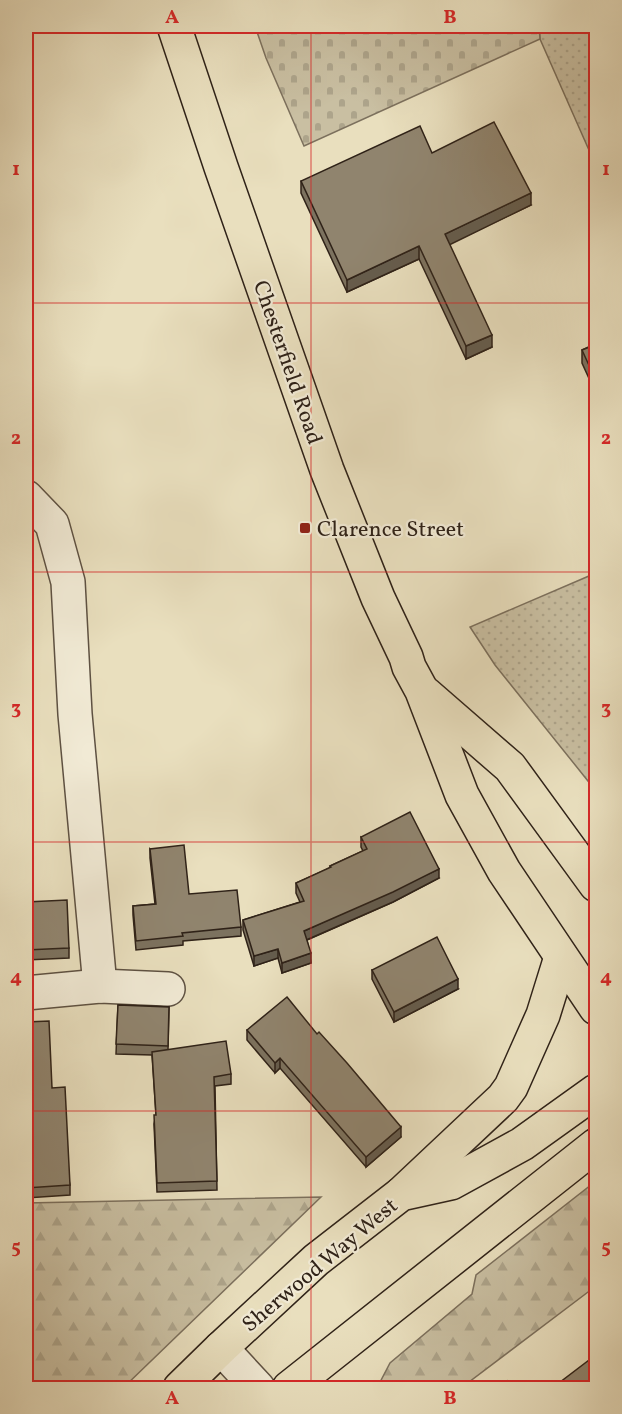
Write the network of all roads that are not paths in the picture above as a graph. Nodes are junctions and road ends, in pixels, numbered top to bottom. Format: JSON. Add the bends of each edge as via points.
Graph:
{"nodes":[{"id":1,"x":174,"y":26,"type":"edge"},
{"id":2,"x":26,"y":497,"type":"edge"},
{"id":3,"x":422,"y":691,"type":"junction"},
{"id":4,"x":597,"y":885,"type":"edge"},
{"id":5,"x":561,"y":957,"type":"junction"},
{"id":6,"x":100,"y":986,"type":"junction"},
{"id":7,"x":168,"y":990,"type":"dead end"},
{"id":8,"x":26,"y":993,"type":"edge"},
{"id":9,"x":597,"y":1008,"type":"edge"},
{"id":10,"x":597,"y":1091,"type":"edge"},
{"id":11,"x":597,"y":1145,"type":"edge"},
{"id":12,"x":401,"y":1194,"type":"junction"},
{"id":13,"x":221,"y":1348,"type":"junction"},
{"id":14,"x":180,"y":1389,"type":"edge"},
{"id":15,"x":258,"y":1389,"type":"edge"},
{"id":16,"x":289,"y":1389,"type":"edge"}],
"edges":[{"from":1,"to":3,"type":"highway","name":"Chesterfield Road","via":[[327,470],[378,597]]},
{"from":2,"to":6,"type":"street","via":[[52,524],[69,582],[75,714]]},
{"from":3,"to":4,"type":"highway","via":[[510,767]]},
{"from":3,"to":5,"type":"highway","via":[[462,795],[504,871]]},
{"from":5,"to":9,"type":"highway"},
{"from":5,"to":12,"type":"highway","via":[[543,1015],[511,1088]]},
{"from":6,"to":7,"type":"street"},
{"from":6,"to":8,"type":"street"},
{"from":10,"to":12,"type":"highway","name":"Sherwood Way West","via":[[522,1144],[451,1183]]},
{"from":11,"to":16,"type":"highway"},
{"from":12,"to":13,"type":"highway","name":"Sherwood Way West","via":[[316,1260]]},
{"from":13,"to":14,"type":"highway","name":"Sherwood Way West"},
{"from":13,"to":15,"type":"street"}]}
